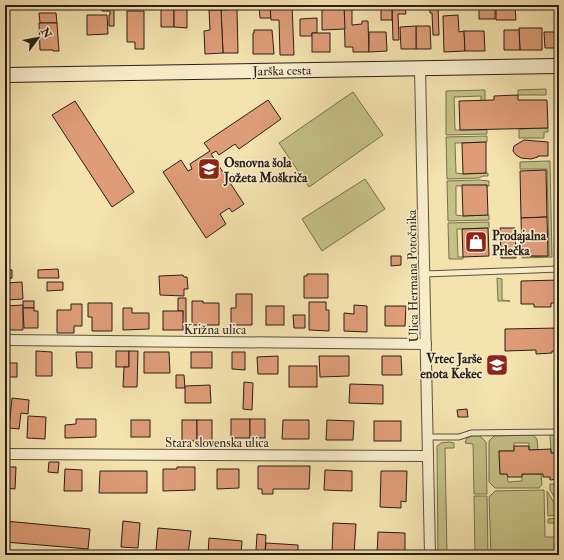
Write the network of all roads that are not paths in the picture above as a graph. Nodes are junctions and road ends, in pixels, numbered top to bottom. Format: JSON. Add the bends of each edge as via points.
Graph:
{"nodes":[{"id":1,"x":559,"y":66,"type":"edge"},
{"id":2,"x":420,"y":68,"type":"junction"},
{"id":3,"x":5,"y":75,"type":"edge"},
{"id":4,"x":559,"y":269,"type":"edge"},
{"id":5,"x":425,"y":274,"type":"junction"},
{"id":6,"x":5,"y":340,"type":"edge"},
{"id":7,"x":426,"y":344,"type":"junction"},
{"id":8,"x":559,"y":432,"type":"edge"},
{"id":9,"x":428,"y":437,"type":"junction"},
{"id":10,"x":5,"y":454,"type":"edge"},
{"id":11,"x":428,"y":456,"type":"junction"},
{"id":12,"x":430,"y":555,"type":"edge"}],
"edges":[{"from":1,"to":2,"type":"street","name":"Jarška cesta"},
{"from":2,"to":3,"type":"street","name":"Jarška cesta"},
{"from":2,"to":5,"type":"street","name":"Ulica Hermana Potočnika"},
{"from":4,"to":5,"type":"lane"},
{"from":5,"to":7,"type":"street","name":"Ulica Hermana Potočnika"},
{"from":6,"to":7,"type":"street","name":"Križna ulica"},
{"from":7,"to":9,"type":"street","name":"Ulica Hermana Potočnika"},
{"from":8,"to":9,"type":"lane","via":[[471,433],[459,437]]},
{"from":9,"to":11,"type":"street","name":"Ulica Hermana Potočnika"},
{"from":10,"to":11,"type":"street","name":"Stara slovenska ulica"},
{"from":11,"to":12,"type":"street","name":"Ulica Hermana Potočnika"}]}
